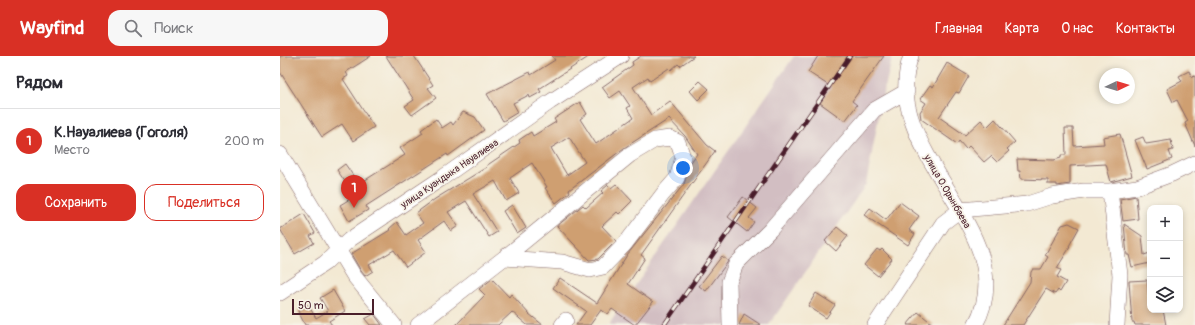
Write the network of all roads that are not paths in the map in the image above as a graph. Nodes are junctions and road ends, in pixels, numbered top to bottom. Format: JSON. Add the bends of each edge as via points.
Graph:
{"nodes":[{"id":1,"x":621,"y":56,"type":"edge"},
{"id":2,"x":911,"y":56,"type":"edge"},
{"id":3,"x":907,"y":91,"type":"junction"},
{"id":4,"x":280,"y":154,"type":"edge"},
{"id":5,"x":1195,"y":163,"type":"edge"},
{"id":6,"x":1110,"y":191,"type":"junction"},
{"id":7,"x":960,"y":210,"type":"junction"},
{"id":8,"x":337,"y":251,"type":"junction"},
{"id":9,"x":504,"y":258,"type":"junction"},
{"id":10,"x":280,"y":293,"type":"edge"},
{"id":11,"x":394,"y":325,"type":"edge"},
{"id":12,"x":418,"y":325,"type":"edge"},
{"id":13,"x":730,"y":325,"type":"edge"},
{"id":14,"x":875,"y":325,"type":"edge"},
{"id":15,"x":975,"y":325,"type":"edge"},
{"id":16,"x":1117,"y":325,"type":"edge"}],
"edges":[{"from":1,"to":8,"type":"street","name":"улица Куандыка Науалиева","via":[[349,240]]},
{"from":2,"to":3,"type":"street","name":"улица О.Орынбаева"},
{"from":3,"to":7,"type":"street","name":"улица О.Орынбаева","via":[[910,116],[920,141]]},
{"from":3,"to":13,"type":"street","via":[[874,110],[770,230],[736,264],[729,282]]},
{"from":4,"to":8,"type":"street"},
{"from":5,"to":6,"type":"street","via":[[1137,187]]},
{"from":6,"to":7,"type":"street","via":[[1084,191],[1052,196],[1027,204]]},
{"from":6,"to":16,"type":"street","via":[[1120,275]]},
{"from":7,"to":14,"type":"street","via":[[943,223]]},
{"from":7,"to":15,"type":"street","name":"улица О.Орынбаева","via":[[981,254],[986,283],[979,318]]},
{"from":8,"to":10,"type":"street","name":"улица Куандыка Науалиева","via":[[325,263]]},
{"from":8,"to":11,"type":"street"},
{"from":9,"to":9,"type":"street","via":[[630,155],[655,140],[670,138],[678,142],[683,157],[677,178],[625,244],[603,267],[590,270],[562,262]]},
{"from":9,"to":12,"type":"street"}]}
